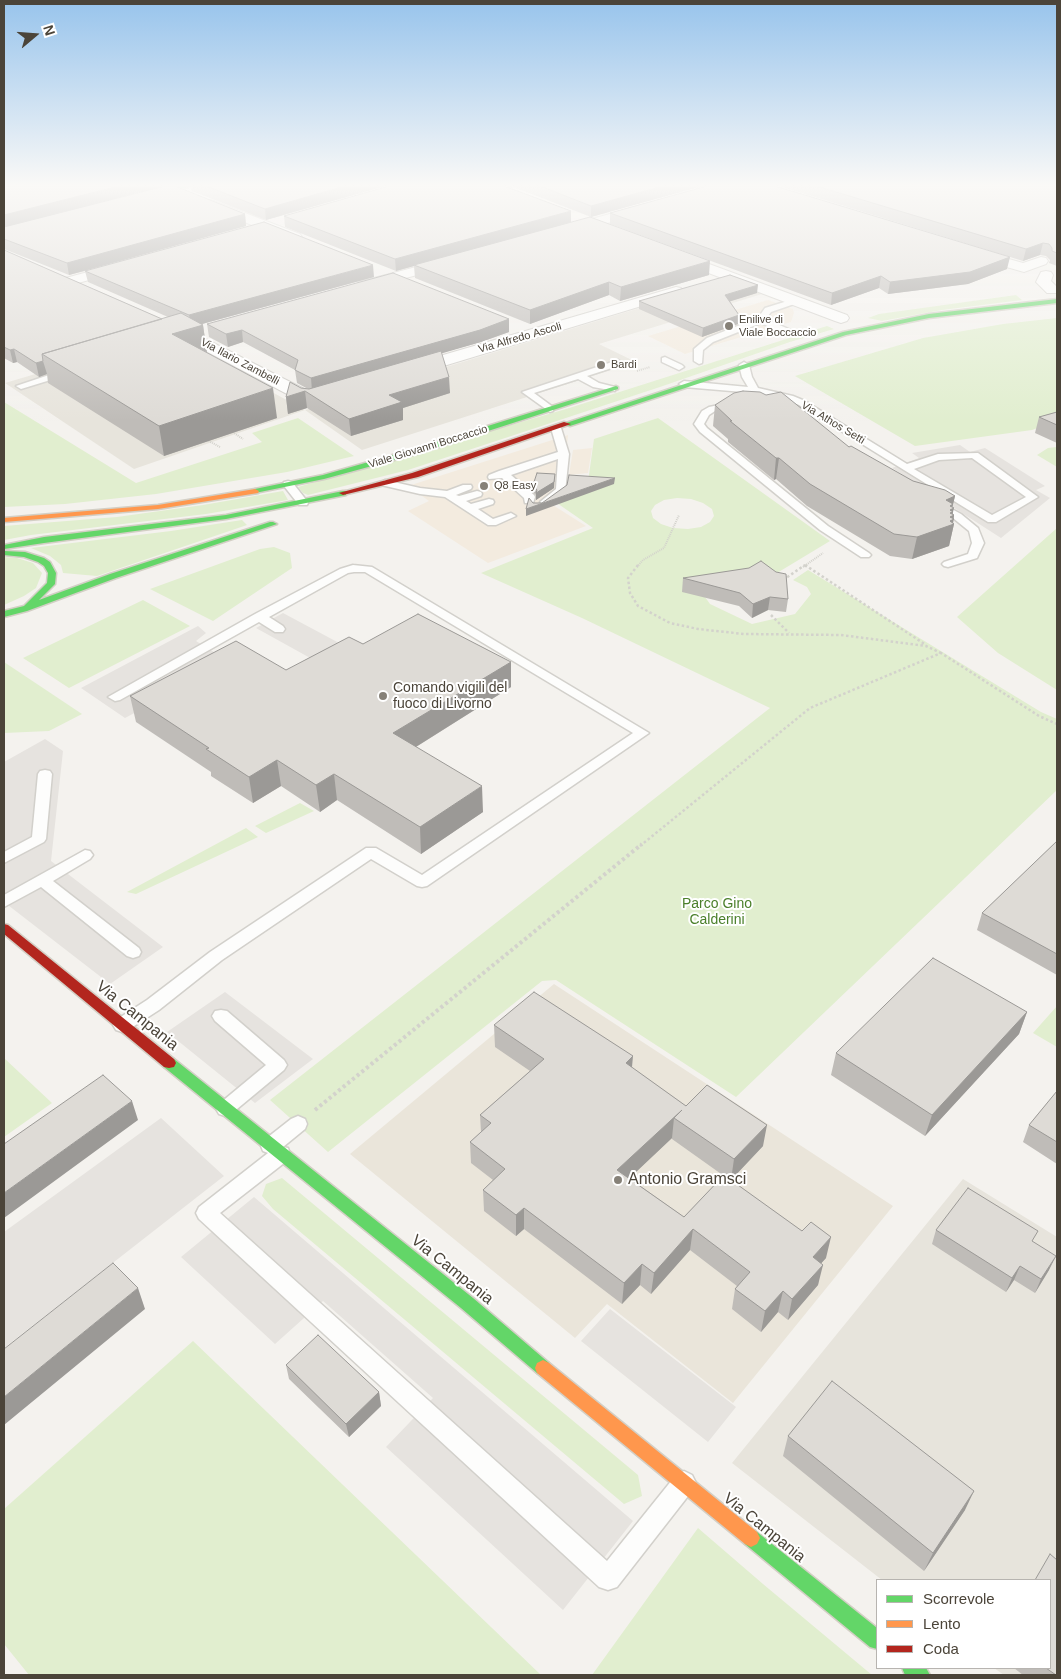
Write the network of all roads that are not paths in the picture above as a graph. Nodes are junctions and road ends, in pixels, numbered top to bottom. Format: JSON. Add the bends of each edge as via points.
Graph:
{"nodes":[{"id":1,"x":130,"y":264,"type":"edge"},
{"id":2,"x":441,"y":264,"type":"edge"},
{"id":3,"x":699,"y":264,"type":"edge"},
{"id":4,"x":1015,"y":264,"type":"edge"},
{"id":5,"x":1037,"y":264,"type":"edge"},
{"id":6,"x":1050,"y":268,"type":"edge"},
{"id":7,"x":376,"y":270,"type":"edge"},
{"id":8,"x":50,"y":275,"type":"edge"},
{"id":9,"x":729,"y":276,"type":"junction"},
{"id":10,"x":395,"y":277,"type":"junction"},
{"id":11,"x":67,"y":282,"type":"junction"},
{"id":12,"x":421,"y":288,"type":"edge"},
{"id":13,"x":84,"y":290,"type":"edge"},
{"id":14,"x":347,"y":290,"type":"edge"},
{"id":15,"x":1052,"y":293,"type":"edge"},
{"id":16,"x":794,"y":301,"type":"junction"},
{"id":17,"x":846,"y":317,"type":"junction"},
{"id":18,"x":762,"y":320,"type":"junction"},
{"id":19,"x":162,"y":323,"type":"edge"},
{"id":20,"x":509,"y":323,"type":"edge"},
{"id":21,"x":823,"y":323,"type":"dead end"},
{"id":22,"x":863,"y":329,"type":"junction"},
{"id":23,"x":794,"y":331,"type":"joint"},
{"id":24,"x":198,"y":332,"type":"junction"},
{"id":25,"x":535,"y":334,"type":"junction"},
{"id":26,"x":772,"y":338,"type":"dead end"},
{"id":27,"x":171,"y":340,"type":"edge"},
{"id":28,"x":704,"y":359,"type":"joint"},
{"id":29,"x":666,"y":360,"type":"dead end"},
{"id":30,"x":618,"y":363,"type":"dead end"},
{"id":31,"x":744,"y":364,"type":"junction"},
{"id":32,"x":679,"y":367,"type":"junction"},
{"id":33,"x":73,"y":370,"type":"edge"},
{"id":34,"x":660,"y":374,"type":"dead end"},
{"id":35,"x":394,"y":375,"type":"edge"},
{"id":36,"x":578,"y":376,"type":"junction"},
{"id":37,"x":684,"y":384,"type":"junction"},
{"id":38,"x":626,"y":385,"type":"dead end"},
{"id":39,"x":21,"y":386,"type":"dead end"},
{"id":40,"x":612,"y":389,"type":"junction"},
{"id":41,"x":755,"y":390,"type":"junction"},
{"id":42,"x":338,"y":391,"type":"edge"},
{"id":43,"x":762,"y":403,"type":"edge"},
{"id":44,"x":744,"y":404,"type":"edge"},
{"id":45,"x":779,"y":406,"type":"edge"},
{"id":46,"x":550,"y":409,"type":"junction"},
{"id":47,"x":556,"y":428,"type":"junction"},
{"id":48,"x":564,"y":454,"type":"junction"},
{"id":49,"x":906,"y":468,"type":"junction"},
{"id":50,"x":493,"y":477,"type":"dead end"},
{"id":51,"x":288,"y":484,"type":"junction"},
{"id":52,"x":380,"y":485,"type":"junction"},
{"id":53,"x":467,"y":487,"type":"dead end"},
{"id":54,"x":519,"y":491,"type":"junction"},
{"id":55,"x":448,"y":494,"type":"junction"},
{"id":56,"x":477,"y":494,"type":"dead end"},
{"id":57,"x":949,"y":494,"type":"junction"},
{"id":58,"x":459,"y":500,"type":"junction"},
{"id":59,"x":303,"y":508,"type":"junction"},
{"id":60,"x":477,"y":512,"type":"junction"},
{"id":61,"x":287,"y":519,"type":"dead end"},
{"id":62,"x":4,"y":520,"type":"edge"},
{"id":63,"x":4,"y":547,"type":"edge"},
{"id":64,"x":4,"y":553,"type":"edge"},
{"id":65,"x":865,"y":555,"type":"dead end"},
{"id":66,"x":948,"y":564,"type":"dead end"},
{"id":67,"x":24,"y":609,"type":"junction"},
{"id":68,"x":4,"y":614,"type":"edge"},
{"id":69,"x":259,"y":617,"type":"junction"},
{"id":70,"x":279,"y":629,"type":"dead end"},
{"id":71,"x":115,"y":697,"type":"dead end"},
{"id":72,"x":45,"y":774,"type":"dead end"},
{"id":73,"x":85,"y":855,"type":"dead end"},
{"id":74,"x":4,"y":858,"type":"edge"},
{"id":75,"x":42,"y":880,"type":"junction"},
{"id":76,"x":4,"y":902,"type":"edge"},
{"id":77,"x":4,"y":928,"type":"edge"},
{"id":78,"x":133,"y":952,"type":"dead end"},
{"id":79,"x":221,"y":1016,"type":"dead end"},
{"id":80,"x":122,"y":1025,"type":"junction"},
{"id":81,"x":225,"y":1109,"type":"junction"},
{"id":82,"x":298,"y":1124,"type":"road end"},
{"id":83,"x":276,"y":1150,"type":"junction"},
{"id":84,"x":684,"y":1483,"type":"junction"},
{"id":85,"x":876,"y":1639,"type":"edge"}],
"edges":[{"from":1,"to":11,"type":"street"},
{"from":2,"to":10,"type":"street"},
{"from":3,"to":9,"type":"street"},
{"from":4,"to":6,"type":"street","via":[[1024,268]]},
{"from":5,"to":6,"type":"street"},
{"from":6,"to":15,"type":"street","via":[[1043,282]]},
{"from":7,"to":10,"type":"street"},
{"from":8,"to":11,"type":"street"},
{"from":9,"to":16,"type":"street"},
{"from":9,"to":25,"type":"street","name":"Via Alfredo Ascoli"},
{"from":10,"to":12,"type":"street"},
{"from":10,"to":14,"type":"street"},
{"from":11,"to":13,"type":"street"},
{"from":15,"to":22,"type":"main road","name":"Viale Giovanni Boccaccio"},
{"from":16,"to":17,"type":"street"},
{"from":16,"to":18,"type":"lane","via":[[768,310]]},
{"from":17,"to":21,"type":"main road"},
{"from":17,"to":22,"type":"main road"},
{"from":18,"to":23,"type":"lane"},
{"from":18,"to":28,"type":"lane","via":[[710,340],[698,349]]},
{"from":19,"to":24,"type":"street","name":"Via Ilario Zambelli"},
{"from":20,"to":25,"type":"street"},
{"from":22,"to":31,"type":"main road","name":"Viale Giovanni Boccaccio"},
{"from":23,"to":26,"type":"main road"},
{"from":24,"to":27,"type":"lane"},
{"from":24,"to":42,"type":"street","name":"Via Ilario Zambelli","via":[[310,399]]},
{"from":25,"to":35,"type":"street","name":"Via Alfredo Ascoli"},
{"from":28,"to":32,"type":"main road"},
{"from":29,"to":32,"type":"lane"},
{"from":30,"to":36,"type":"lane"},
{"from":31,"to":37,"type":"main road","name":"Viale Giovanni Boccaccio"},
{"from":31,"to":41,"type":"lane"},
{"from":32,"to":34,"type":"main road"},
{"from":33,"to":39,"type":"lane"},
{"from":36,"to":40,"type":"lane"},
{"from":36,"to":46,"type":"lane","via":[[527,392]]},
{"from":37,"to":41,"type":"lane","name":"Via Athos Setti"},
{"from":37,"to":47,"type":"main road","name":"Viale Giovanni Boccaccio"},
{"from":38,"to":40,"type":"main road","name":"Viale Giovanni Boccaccio"},
{"from":40,"to":46,"type":"main road","name":"Viale Giovanni Boccaccio"},
{"from":41,"to":49,"type":"lane","name":"Via Athos Setti","via":[[802,403]]},
{"from":43,"to":45,"type":"lane"},
{"from":44,"to":65,"type":"lane","via":[[712,409],[699,424],[824,528]]},
{"from":46,"to":51,"type":"main road","name":"Viale Giovanni Boccaccio","via":[[370,465]]},
{"from":47,"to":48,"type":"lane"},
{"from":47,"to":52,"type":"main road","name":"Viale Giovanni Boccaccio"},
{"from":48,"to":54,"type":"lane"},
{"from":48,"to":54,"type":"lane","via":[[561,490]]},
{"from":49,"to":57,"type":"lane","name":"Via Athos Setti"},
{"from":49,"to":57,"type":"lane","name":"Via Athos Setti","via":[[938,457],[974,455],[1033,497],[992,520]]},
{"from":50,"to":54,"type":"lane"},
{"from":51,"to":59,"type":"lane"},
{"from":51,"to":62,"type":"main road","name":"Viale Giovanni Boccaccio","via":[[158,506]]},
{"from":52,"to":55,"type":"lane"},
{"from":52,"to":59,"type":"main road","name":"Viale Giovanni Boccaccio"},
{"from":53,"to":55,"type":"lane"},
{"from":55,"to":58,"type":"lane"},
{"from":56,"to":58,"type":"lane"},
{"from":57,"to":66,"type":"lane","via":[[926,497],[974,530],[978,543],[973,556]]},
{"from":58,"to":60,"type":"lane"},
{"from":59,"to":63,"type":"main road","name":"Viale Giovanni Boccaccio"},
{"from":60,"to":60,"type":"lane","via":[[500,508]]},
{"from":61,"to":67,"type":"main road"},
{"from":64,"to":67,"type":"main road","via":[[41,560],[52,573],[51,584]]},
{"from":67,"to":68,"type":"main road"},
{"from":69,"to":70,"type":"lane"},
{"from":69,"to":71,"type":"lane"},
{"from":69,"to":80,"type":"lane","via":[[344,571],[368,569],[642,733],[422,882],[371,852],[216,956]]},
{"from":72,"to":74,"type":"lane","via":[[39,838]]},
{"from":73,"to":75,"type":"lane"},
{"from":75,"to":76,"type":"lane"},
{"from":75,"to":78,"type":"lane"},
{"from":77,"to":80,"type":"main road","name":"Via Campania"},
{"from":79,"to":81,"type":"lane","via":[[278,1065]]},
{"from":80,"to":81,"type":"main road","name":"Via Campania"},
{"from":81,"to":83,"type":"main road","name":"Via Campania"},
{"from":82,"to":83,"type":"lane"},
{"from":83,"to":84,"type":"main road","name":"Via Campania"},
{"from":83,"to":84,"type":"lane","via":[[206,1213],[608,1578]]},
{"from":84,"to":85,"type":"main road","name":"Via Campania"}]}
